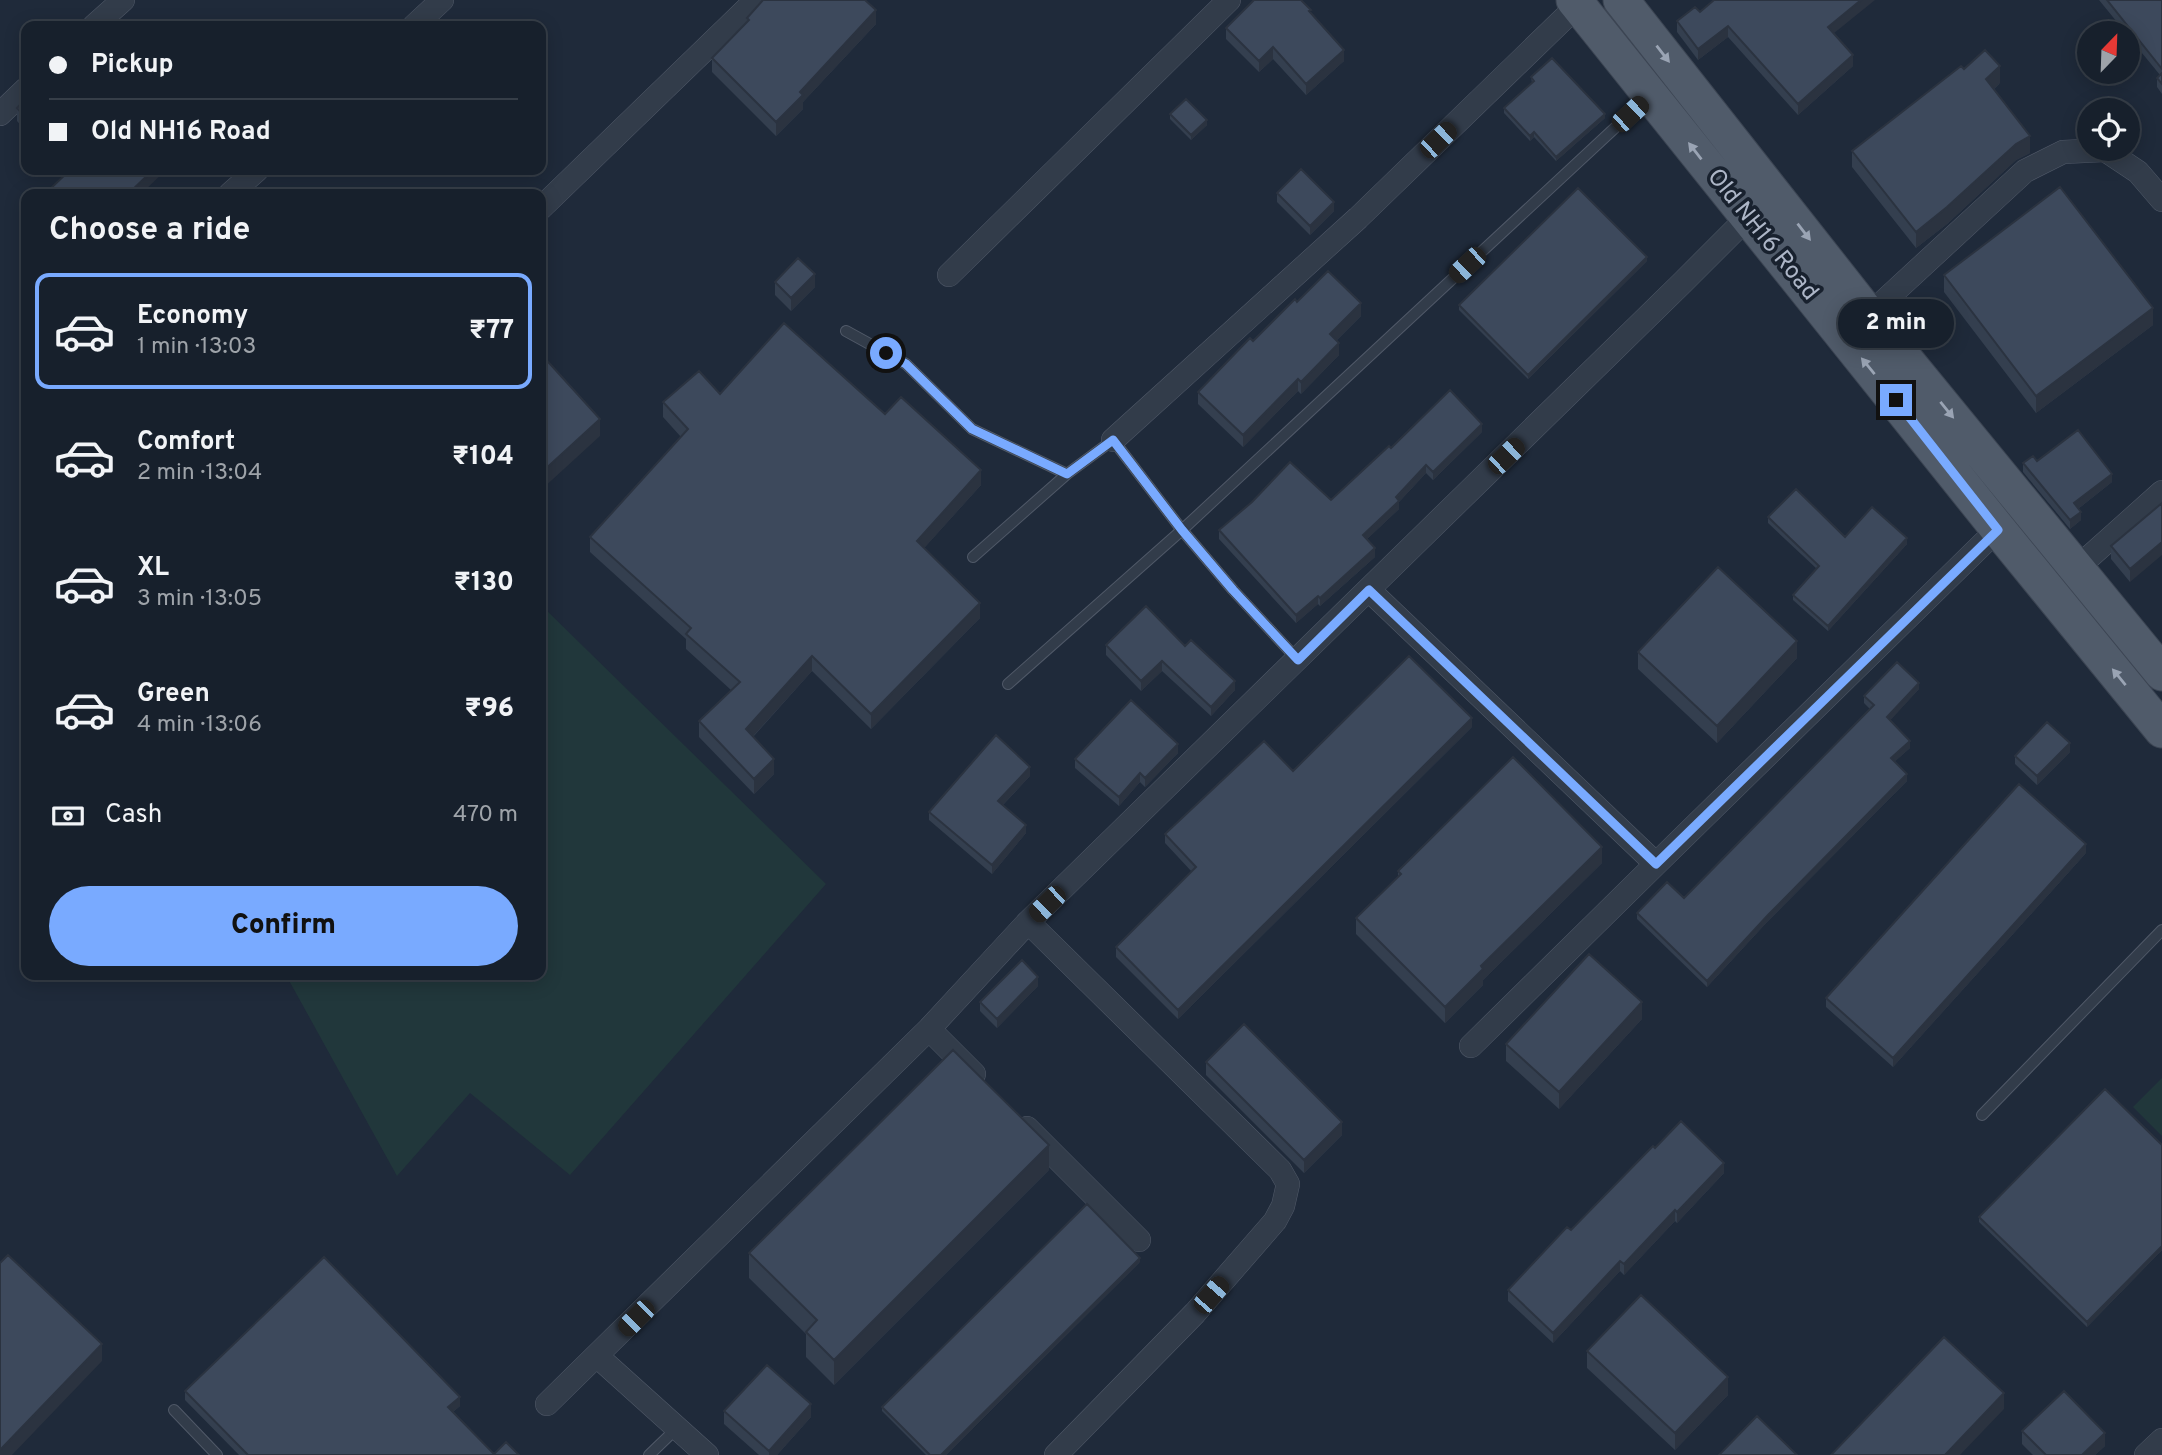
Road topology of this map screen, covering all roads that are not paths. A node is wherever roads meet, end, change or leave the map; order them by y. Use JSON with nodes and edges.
{"nodes":[{"id":1,"x":122,"y":0,"type":"edge"},
{"id":2,"x":442,"y":0,"type":"edge"},
{"id":3,"x":757,"y":0,"type":"edge"},
{"id":4,"x":1229,"y":0,"type":"edge"},
{"id":5,"x":1628,"y":2,"type":"edge"},
{"id":6,"x":1583,"y":11,"type":"edge"},
{"id":7,"x":99,"y":21,"type":"edge"},
{"id":8,"x":419,"y":21,"type":"edge"},
{"id":9,"x":21,"y":94,"type":"edge"},
{"id":10,"x":1650,"y":95,"type":"junction"},
{"id":11,"x":0,"y":114,"type":"edge"},
{"id":12,"x":251,"y":175,"type":"edge"},
{"id":13,"x":236,"y":189,"type":"edge"},
{"id":14,"x":2162,"y":200,"type":"edge"},
{"id":15,"x":546,"y":203,"type":"edge"},
{"id":16,"x":1748,"y":217,"type":"junction"},
{"id":17,"x":949,"y":275,"type":"dead end"},
{"id":18,"x":1869,"y":315,"type":"junction"},
{"id":19,"x":846,"y":331,"type":"dead end"},
{"id":20,"x":1113,"y":440,"type":"junction"},
{"id":21,"x":1067,"y":474,"type":"junction"},
{"id":22,"x":2162,"y":492,"type":"edge"},
{"id":23,"x":1182,"y":530,"type":"junction"},
{"id":24,"x":1998,"y":530,"type":"junction"},
{"id":25,"x":974,"y":557,"type":"dead end"},
{"id":26,"x":2077,"y":568,"type":"junction"},
{"id":27,"x":1369,"y":590,"type":"junction"},
{"id":28,"x":1298,"y":660,"type":"junction"},
{"id":29,"x":2162,"y":673,"type":"edge"},
{"id":30,"x":1008,"y":684,"type":"dead end"},
{"id":31,"x":2162,"y":730,"type":"edge"},
{"id":32,"x":1656,"y":864,"type":"junction"},
{"id":33,"x":1028,"y":922,"type":"junction"},
{"id":34,"x":2162,"y":930,"type":"edge"},
{"id":35,"x":929,"y":1029,"type":"junction"},
{"id":36,"x":1471,"y":1046,"type":"dead end"},
{"id":37,"x":986,"y":1087,"type":"edge"},
{"id":38,"x":1015,"y":1115,"type":"edge"},
{"id":39,"x":1982,"y":1115,"type":"dead end"},
{"id":40,"x":1139,"y":1240,"type":"dead end"},
{"id":41,"x":597,"y":1356,"type":"junction"},
{"id":42,"x":547,"y":1404,"type":"dead end"},
{"id":43,"x":174,"y":1410,"type":"dead end"},
{"id":44,"x":677,"y":1428,"type":"junction"},
{"id":45,"x":2162,"y":1440,"type":"edge"},
{"id":46,"x":216,"y":1455,"type":"edge"},
{"id":47,"x":649,"y":1455,"type":"edge"},
{"id":48,"x":707,"y":1455,"type":"edge"},
{"id":49,"x":1056,"y":1455,"type":"edge"},
{"id":50,"x":2146,"y":1455,"type":"edge"}],
"edges":[{"from":1,"to":7,"type":"street"},
{"from":2,"to":8,"type":"street"},
{"from":3,"to":15,"type":"street"},
{"from":4,"to":17,"type":"street"},
{"from":5,"to":6,"type":"street"},
{"from":5,"to":18,"type":"main road","name":"Old NH16 Road","one_way":true},
{"from":6,"to":10,"type":"main road","name":"Old NH16 Road"},
{"from":6,"to":20,"type":"street"},
{"from":9,"to":11,"type":"street"},
{"from":16,"to":10,"type":"main road","name":"Old NH16 Road","one_way":true},
{"from":10,"to":23,"type":"lane"},
{"from":12,"to":13,"type":"street"},
{"from":14,"to":18,"type":"street"},
{"from":24,"to":16,"type":"main road","name":"Old NH16 Road","one_way":true},
{"from":16,"to":27,"type":"street"},
{"from":18,"to":26,"type":"main road","name":"Old NH16 Road","one_way":true},
{"from":19,"to":21,"type":"lane"},
{"from":20,"to":21,"type":"lane"},
{"from":20,"to":23,"type":"lane"},
{"from":21,"to":25,"type":"lane"},
{"from":22,"to":26,"type":"street"},
{"from":23,"to":28,"type":"lane"},
{"from":23,"to":30,"type":"lane"},
{"from":31,"to":24,"type":"main road","name":"Old NH16 Road","one_way":true},
{"from":24,"to":32,"type":"street"},
{"from":26,"to":29,"type":"main road","name":"Old NH16 Road"},
{"from":27,"to":28,"type":"street"},
{"from":27,"to":32,"type":"street"},
{"from":28,"to":33,"type":"street"},
{"from":32,"to":36,"type":"street"},
{"from":33,"to":35,"type":"street"},
{"from":33,"to":49,"type":"street"},
{"from":34,"to":39,"type":"lane"},
{"from":35,"to":37,"type":"street"},
{"from":35,"to":41,"type":"street"},
{"from":38,"to":40,"type":"street"},
{"from":41,"to":42,"type":"street"},
{"from":41,"to":44,"type":"street"},
{"from":43,"to":46,"type":"lane"},
{"from":44,"to":47,"type":"lane"},
{"from":44,"to":48,"type":"street"},
{"from":45,"to":50,"type":"street"}]}
